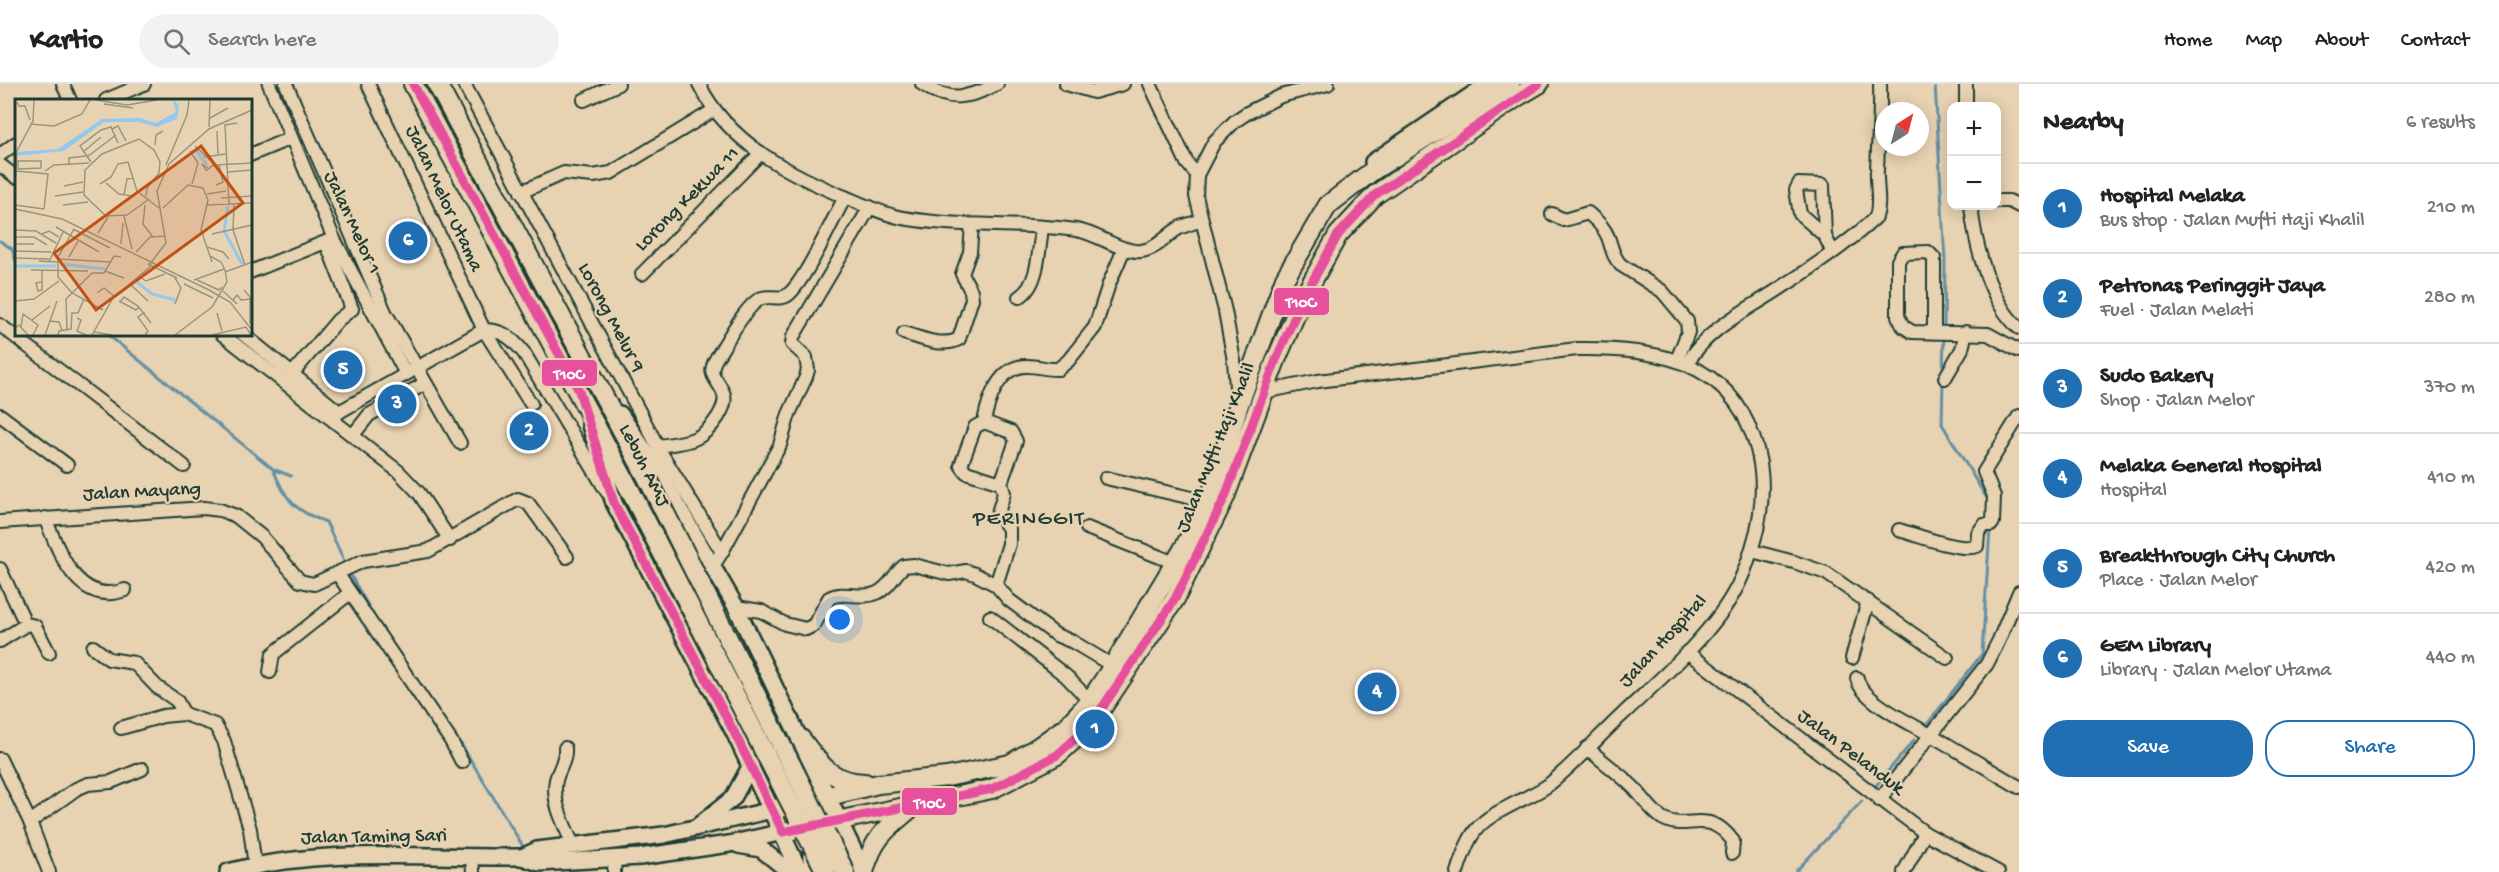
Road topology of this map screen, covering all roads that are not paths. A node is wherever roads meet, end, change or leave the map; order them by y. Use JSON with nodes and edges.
{"nodes":[{"id":1,"x":63,"y":84,"type":"edge"},
{"id":2,"x":144,"y":84,"type":"edge"},
{"id":3,"x":269,"y":84,"type":"edge"},
{"id":4,"x":368,"y":84,"type":"edge"},
{"id":5,"x":413,"y":84,"type":"edge"},
{"id":6,"x":438,"y":84,"type":"edge"},
{"id":7,"x":464,"y":84,"type":"edge"},
{"id":8,"x":618,"y":84,"type":"edge"},
{"id":9,"x":699,"y":84,"type":"edge"},
{"id":10,"x":922,"y":84,"type":"edge"},
{"id":11,"x":997,"y":84,"type":"edge"},
{"id":12,"x":1066,"y":84,"type":"edge"},
{"id":13,"x":1123,"y":84,"type":"edge"},
{"id":14,"x":1150,"y":84,"type":"edge"},
{"id":15,"x":1328,"y":84,"type":"edge"},
{"id":16,"x":1488,"y":84,"type":"edge"},
{"id":17,"x":1510,"y":84,"type":"edge"},
{"id":18,"x":1539,"y":84,"type":"edge"},
{"id":19,"x":1880,"y":84,"type":"edge"},
{"id":20,"x":1966,"y":84,"type":"edge"},
{"id":21,"x":288,"y":89,"type":"edge"},
{"id":22,"x":70,"y":99,"type":"edge"},
{"id":23,"x":108,"y":99,"type":"edge"},
{"id":24,"x":584,"y":100,"type":"dead end"},
{"id":25,"x":276,"y":101,"type":"junction"},
{"id":26,"x":1966,"y":102,"type":"edge"},
{"id":27,"x":714,"y":110,"type":"junction"},
{"id":28,"x":291,"y":138,"type":"junction"},
{"id":29,"x":761,"y":153,"type":"junction"},
{"id":30,"x":252,"y":154,"type":"edge"},
{"id":31,"x":0,"y":165,"type":"edge"},
{"id":32,"x":15,"y":176,"type":"edge"},
{"id":33,"x":1197,"y":176,"type":"junction"},
{"id":34,"x":521,"y":192,"type":"junction"},
{"id":35,"x":334,"y":197,"type":"junction"},
{"id":36,"x":845,"y":197,"type":"junction"},
{"id":37,"x":2001,"y":201,"type":"edge"},
{"id":38,"x":321,"y":203,"type":"junction"},
{"id":39,"x":1328,"y":205,"type":"junction"},
{"id":40,"x":2019,"y":206,"type":"edge"},
{"id":41,"x":870,"y":207,"type":"junction"},
{"id":42,"x":1972,"y":210,"type":"edge"},
{"id":43,"x":1552,"y":214,"type":"dead end"},
{"id":44,"x":1201,"y":220,"type":"junction"},
{"id":45,"x":972,"y":225,"type":"junction"},
{"id":46,"x":1042,"y":227,"type":"junction"},
{"id":47,"x":1826,"y":236,"type":"dead end"},
{"id":48,"x":330,"y":241,"type":"junction"},
{"id":49,"x":1124,"y":249,"type":"junction"},
{"id":50,"x":1832,"y":251,"type":"junction"},
{"id":51,"x":252,"y":271,"type":"edge"},
{"id":52,"x":642,"y":274,"type":"dead end"},
{"id":53,"x":1019,"y":297,"type":"dead end"},
{"id":54,"x":583,"y":309,"type":"junction"},
{"id":55,"x":564,"y":319,"type":"junction"},
{"id":56,"x":0,"y":325,"type":"edge"},
{"id":57,"x":2019,"y":328,"type":"edge"},
{"id":58,"x":484,"y":330,"type":"junction"},
{"id":59,"x":1940,"y":332,"type":"junction"},
{"id":60,"x":1966,"y":332,"type":"junction"},
{"id":61,"x":903,"y":333,"type":"dead end"},
{"id":62,"x":245,"y":336,"type":"edge"},
{"id":63,"x":229,"y":337,"type":"edge"},
{"id":64,"x":2017,"y":346,"type":"edge"},
{"id":65,"x":1682,"y":362,"type":"junction"},
{"id":66,"x":411,"y":371,"type":"junction"},
{"id":67,"x":1272,"y":371,"type":"junction"},
{"id":68,"x":292,"y":374,"type":"junction"},
{"id":69,"x":1945,"y":378,"type":"dead end"},
{"id":70,"x":424,"y":384,"type":"junction"},
{"id":71,"x":1291,"y":386,"type":"junction"},
{"id":72,"x":579,"y":391,"type":"junction"},
{"id":73,"x":602,"y":392,"type":"junction"},
{"id":74,"x":1264,"y":392,"type":"junction"},
{"id":75,"x":531,"y":404,"type":"dead end"},
{"id":76,"x":1238,"y":407,"type":"junction"},
{"id":77,"x":0,"y":415,"type":"edge"},
{"id":78,"x":336,"y":416,"type":"junction"},
{"id":79,"x":2019,"y":416,"type":"edge"},
{"id":80,"x":984,"y":422,"type":"junction"},
{"id":81,"x":353,"y":435,"type":"junction"},
{"id":82,"x":460,"y":443,"type":"dead end"},
{"id":83,"x":657,"y":454,"type":"junction"},
{"id":84,"x":67,"y":465,"type":"dead end"},
{"id":85,"x":184,"y":466,"type":"dead end"},
{"id":86,"x":1106,"y":478,"type":"dead end"},
{"id":87,"x":1001,"y":483,"type":"junction"},
{"id":88,"x":1209,"y":502,"type":"junction"},
{"id":89,"x":614,"y":503,"type":"junction"},
{"id":90,"x":45,"y":518,"type":"junction"},
{"id":91,"x":0,"y":522,"type":"edge"},
{"id":92,"x":1088,"y":528,"type":"dead end"},
{"id":93,"x":1899,"y":530,"type":"dead end"},
{"id":94,"x":450,"y":540,"type":"junction"},
{"id":95,"x":1752,"y":551,"type":"junction"},
{"id":96,"x":722,"y":552,"type":"junction"},
{"id":97,"x":567,"y":557,"type":"dead end"},
{"id":98,"x":1175,"y":563,"type":"junction"},
{"id":99,"x":713,"y":566,"type":"junction"},
{"id":100,"x":0,"y":569,"type":"edge"},
{"id":101,"x":337,"y":573,"type":"junction"},
{"id":102,"x":996,"y":585,"type":"junction"},
{"id":103,"x":125,"y":590,"type":"dead end"},
{"id":104,"x":2019,"y":592,"type":"edge"},
{"id":105,"x":350,"y":593,"type":"junction"},
{"id":106,"x":1868,"y":601,"type":"junction"},
{"id":107,"x":736,"y":607,"type":"junction"},
{"id":108,"x":22,"y":616,"type":"dead end"},
{"id":109,"x":990,"y":617,"type":"dead end"},
{"id":110,"x":0,"y":641,"type":"edge"},
{"id":111,"x":93,"y":647,"type":"dead end"},
{"id":112,"x":1687,"y":652,"type":"junction"},
{"id":113,"x":49,"y":653,"type":"dead end"},
{"id":114,"x":1852,"y":657,"type":"dead end"},
{"id":115,"x":1947,"y":658,"type":"dead end"},
{"id":116,"x":1113,"y":666,"type":"junction"},
{"id":117,"x":270,"y":672,"type":"dead end"},
{"id":118,"x":1857,"y":678,"type":"dead end"},
{"id":119,"x":774,"y":685,"type":"junction"},
{"id":120,"x":1090,"y":701,"type":"junction"},
{"id":121,"x":184,"y":714,"type":"junction"},
{"id":122,"x":121,"y":728,"type":"dead end"},
{"id":123,"x":734,"y":732,"type":"junction"},
{"id":124,"x":1931,"y":735,"type":"junction"},
{"id":125,"x":801,"y":739,"type":"junction"},
{"id":126,"x":565,"y":748,"type":"dead end"},
{"id":127,"x":1587,"y":748,"type":"junction"},
{"id":128,"x":0,"y":759,"type":"edge"},
{"id":129,"x":462,"y":762,"type":"dead end"},
{"id":130,"x":751,"y":765,"type":"junction"},
{"id":131,"x":142,"y":769,"type":"dead end"},
{"id":132,"x":878,"y":784,"type":"junction"},
{"id":133,"x":2019,"y":787,"type":"edge"},
{"id":134,"x":827,"y":795,"type":"junction"},
{"id":135,"x":1879,"y":800,"type":"junction"},
{"id":136,"x":913,"y":807,"type":"junction"},
{"id":137,"x":772,"y":810,"type":"junction"},
{"id":138,"x":840,"y":821,"type":"junction"},
{"id":139,"x":30,"y":822,"type":"junction"},
{"id":140,"x":692,"y":830,"type":"junction"},
{"id":141,"x":783,"y":832,"type":"junction"},
{"id":142,"x":1925,"y":833,"type":"junction"},
{"id":143,"x":729,"y":844,"type":"junction"},
{"id":144,"x":574,"y":847,"type":"junction"},
{"id":145,"x":1732,"y":853,"type":"dead end"},
{"id":146,"x":522,"y":857,"type":"junction"},
{"id":147,"x":472,"y":865,"type":"edge"},
{"id":148,"x":255,"y":866,"type":"junction"},
{"id":149,"x":615,"y":866,"type":"edge"},
{"id":150,"x":233,"y":871,"type":"edge"},
{"id":151,"x":49,"y":872,"type":"edge"},
{"id":152,"x":790,"y":872,"type":"edge"},
{"id":153,"x":800,"y":872,"type":"edge"},
{"id":154,"x":811,"y":872,"type":"edge"},
{"id":155,"x":826,"y":872,"type":"edge"},
{"id":156,"x":845,"y":872,"type":"edge"},
{"id":157,"x":853,"y":872,"type":"edge"},
{"id":158,"x":864,"y":872,"type":"edge"},
{"id":159,"x":1457,"y":872,"type":"edge"},
{"id":160,"x":1904,"y":872,"type":"edge"},
{"id":161,"x":1998,"y":872,"type":"edge"}],
"edges":[{"from":1,"to":22,"type":"street"},
{"from":2,"to":23,"type":"street"},
{"from":3,"to":25,"type":"street","name":"Jalan Melor 1"},
{"from":4,"to":58,"type":"street","name":"Jalan Melor Utama"},
{"from":5,"to":72,"type":"highway","name":"Lebuh AMJ"},
{"from":6,"to":55,"type":"highway","name":"Lebuh AMJ"},
{"from":7,"to":34,"type":"street","name":"Lorong Melur 9"},
{"from":8,"to":24,"type":"street"},
{"from":9,"to":27,"type":"street"},
{"from":10,"to":11,"type":"street"},
{"from":12,"to":13,"type":"street"},
{"from":14,"to":33,"type":"street"},
{"from":15,"to":33,"type":"street"},
{"from":16,"to":39,"type":"main road","name":"Jalan Mufti Haji Khalil"},
{"from":17,"to":39,"type":"highway"},
{"from":18,"to":67,"type":"highway","name":"Jalan Mufti Haji Khalil"},
{"from":19,"to":50,"type":"street"},
{"from":20,"to":26,"type":"street"},
{"from":21,"to":25,"type":"street"},
{"from":21,"to":35,"type":"street"},
{"from":25,"to":28,"type":"street","name":"Jalan Melor 1"},
{"from":27,"to":29,"type":"street"},
{"from":27,"to":34,"type":"street"},
{"from":28,"to":30,"type":"street"},
{"from":28,"to":38,"type":"street","name":"Jalan Melor 1"},
{"from":29,"to":36,"type":"street"},
{"from":29,"to":52,"type":"street","name":"Lorong Kekwa 11"},
{"from":31,"to":32,"type":"street"},
{"from":33,"to":44,"type":"street"},
{"from":34,"to":54,"type":"street","name":"Lorong Melur 9"},
{"from":35,"to":38,"type":"street"},
{"from":35,"to":66,"type":"street"},
{"from":36,"to":41,"type":"street"},
{"from":36,"to":83,"type":"street"},
{"from":37,"to":40,"type":"street"},
{"from":38,"to":48,"type":"street","name":"Jalan Melor 1"},
{"from":39,"to":76,"type":"highway","name":"Jalan Mufti Haji Khalil"},
{"from":41,"to":45,"type":"street"},
{"from":41,"to":96,"type":"street"},
{"from":42,"to":57,"type":"street"},
{"from":43,"to":65,"type":"street"},
{"from":44,"to":49,"type":"street"},
{"from":44,"to":76,"type":"street"},
{"from":45,"to":46,"type":"street"},
{"from":45,"to":61,"type":"street"},
{"from":46,"to":49,"type":"street"},
{"from":46,"to":53,"type":"street"},
{"from":47,"to":50,"type":"street"},
{"from":48,"to":51,"type":"street"},
{"from":48,"to":66,"type":"street","name":"Jalan Melor 1"},
{"from":48,"to":68,"type":"street"},
{"from":49,"to":80,"type":"street"},
{"from":50,"to":65,"type":"street"},
{"from":54,"to":55,"type":"street"},
{"from":54,"to":83,"type":"street","name":"Lorong Melur 9"},
{"from":55,"to":73,"type":"highway","name":"Lebuh AMJ"},
{"from":56,"to":85,"type":"street"},
{"from":58,"to":66,"type":"street"},
{"from":58,"to":75,"type":"street","name":"Jalan Melor Utama"},
{"from":58,"to":89,"type":"street"},
{"from":59,"to":59,"type":"street"},
{"from":59,"to":60,"type":"street"},
{"from":60,"to":64,"type":"street"},
{"from":60,"to":69,"type":"street"},
{"from":62,"to":68,"type":"street"},
{"from":63,"to":78,"type":"street"},
{"from":65,"to":71,"type":"street","name":"Jalan Hospital"},
{"from":65,"to":95,"type":"street","name":"Jalan Hospital"},
{"from":66,"to":70,"type":"street"},
{"from":66,"to":78,"type":"street"},
{"from":67,"to":71,"type":"street"},
{"from":67,"to":74,"type":"highway","name":"Jalan Mufti Haji Khalil"},
{"from":68,"to":78,"type":"street"},
{"from":70,"to":81,"type":"street"},
{"from":70,"to":82,"type":"street"},
{"from":71,"to":74,"type":"street","name":"Jalan Hospital"},
{"from":72,"to":89,"type":"main road"},
{"from":72,"to":155,"type":"highway","name":"Lebuh AMJ","bridge":true},
{"from":73,"to":83,"type":"main road"},
{"from":73,"to":156,"type":"highway","name":"Lebuh AMJ","bridge":true},
{"from":74,"to":136,"type":"highway","name":"Jalan Mufti Haji Khalil"},
{"from":76,"to":88,"type":"highway","name":"Jalan Mufti Haji Khalil"},
{"from":77,"to":84,"type":"street"},
{"from":78,"to":81,"type":"street"},
{"from":79,"to":93,"type":"street"},
{"from":80,"to":87,"type":"street"},
{"from":80,"to":87,"type":"street"},
{"from":81,"to":94,"type":"street"},
{"from":83,"to":96,"type":"street","name":"Lorong Melur 9"},
{"from":83,"to":99,"type":"main road"},
{"from":86,"to":88,"type":"street"},
{"from":87,"to":102,"type":"street"},
{"from":88,"to":98,"type":"highway","name":"Jalan Mufti Haji Khalil"},
{"from":89,"to":123,"type":"main road"},
{"from":90,"to":91,"type":"street","name":"Jalan Mayang"},
{"from":90,"to":101,"type":"street","name":"Jalan Mayang"},
{"from":90,"to":103,"type":"street"},
{"from":92,"to":98,"type":"street"},
{"from":94,"to":97,"type":"street","name":"Jalan Mayang"},
{"from":94,"to":101,"type":"street","name":"Jalan Mayang"},
{"from":95,"to":106,"type":"street"},
{"from":95,"to":112,"type":"street","name":"Jalan Hospital"},
{"from":96,"to":99,"type":"street"},
{"from":98,"to":116,"type":"highway","name":"Jalan Mufti Haji Khalil"},
{"from":99,"to":107,"type":"main road"},
{"from":100,"to":108,"type":"street"},
{"from":101,"to":105,"type":"street"},
{"from":102,"to":107,"type":"street"},
{"from":102,"to":116,"type":"street"},
{"from":104,"to":124,"type":"street"},
{"from":105,"to":117,"type":"street"},
{"from":105,"to":129,"type":"street"},
{"from":106,"to":114,"type":"street"},
{"from":106,"to":115,"type":"street"},
{"from":107,"to":119,"type":"main road"},
{"from":109,"to":120,"type":"street"},
{"from":110,"to":113,"type":"street"},
{"from":111,"to":121,"type":"street"},
{"from":112,"to":127,"type":"street","name":"Jalan Hospital"},
{"from":112,"to":135,"type":"street","name":"Jalan Pelanduk"},
{"from":116,"to":120,"type":"highway","name":"Jalan Mufti Haji Khalil"},
{"from":118,"to":124,"type":"street"},
{"from":119,"to":123,"type":"main road"},
{"from":119,"to":125,"type":"main road"},
{"from":120,"to":132,"type":"highway","name":"Jalan Mufti Haji Khalil"},
{"from":121,"to":122,"type":"street"},
{"from":121,"to":148,"type":"street"},
{"from":123,"to":130,"type":"main road"},
{"from":124,"to":133,"type":"street"},
{"from":124,"to":135,"type":"street"},
{"from":125,"to":132,"type":"highway"},
{"from":125,"to":134,"type":"main road"},
{"from":126,"to":144,"type":"street"},
{"from":127,"to":145,"type":"street"},
{"from":127,"to":159,"type":"street","name":"Jalan Hospital"},
{"from":128,"to":139,"type":"street"},
{"from":130,"to":137,"type":"main road"},
{"from":130,"to":140,"type":"main road"},
{"from":131,"to":139,"type":"street"},
{"from":132,"to":134,"type":"highway","name":"Jalan Mufti Haji Khalil"},
{"from":134,"to":137,"type":"highway","name":"Jalan Mufti Haji Khalil"},
{"from":134,"to":138,"type":"main road"},
{"from":135,"to":142,"type":"street","name":"Jalan Pelanduk"},
{"from":136,"to":138,"type":"highway","name":"Jalan Mufti Haji Khalil"},
{"from":136,"to":158,"type":"highway"},
{"from":137,"to":140,"type":"main road","name":"Jalan Taming Sari"},
{"from":137,"to":141,"type":"main road"},
{"from":138,"to":141,"type":"highway","name":"Jalan Mufti Haji Khalil"},
{"from":138,"to":158,"type":"main road"},
{"from":139,"to":151,"type":"street"},
{"from":140,"to":144,"type":"main road","name":"Jalan Taming Sari"},
{"from":141,"to":143,"type":"main road","name":"Jalan Taming Sari"},
{"from":141,"to":153,"type":"main road"},
{"from":142,"to":160,"type":"street"},
{"from":142,"to":161,"type":"street","name":"Jalan Pelanduk"},
{"from":143,"to":149,"type":"main road","name":"Jalan Taming Sari"},
{"from":143,"to":152,"type":"main road"},
{"from":144,"to":146,"type":"main road","name":"Jalan Taming Sari"},
{"from":146,"to":147,"type":"main road","name":"Jalan Taming Sari"},
{"from":146,"to":149,"type":"main road","name":"Jalan Taming Sari"},
{"from":147,"to":148,"type":"main road","name":"Jalan Taming Sari"},
{"from":148,"to":150,"type":"main road","name":"Jalan Taming Sari"},
{"from":154,"to":157,"type":"main road"}]}
